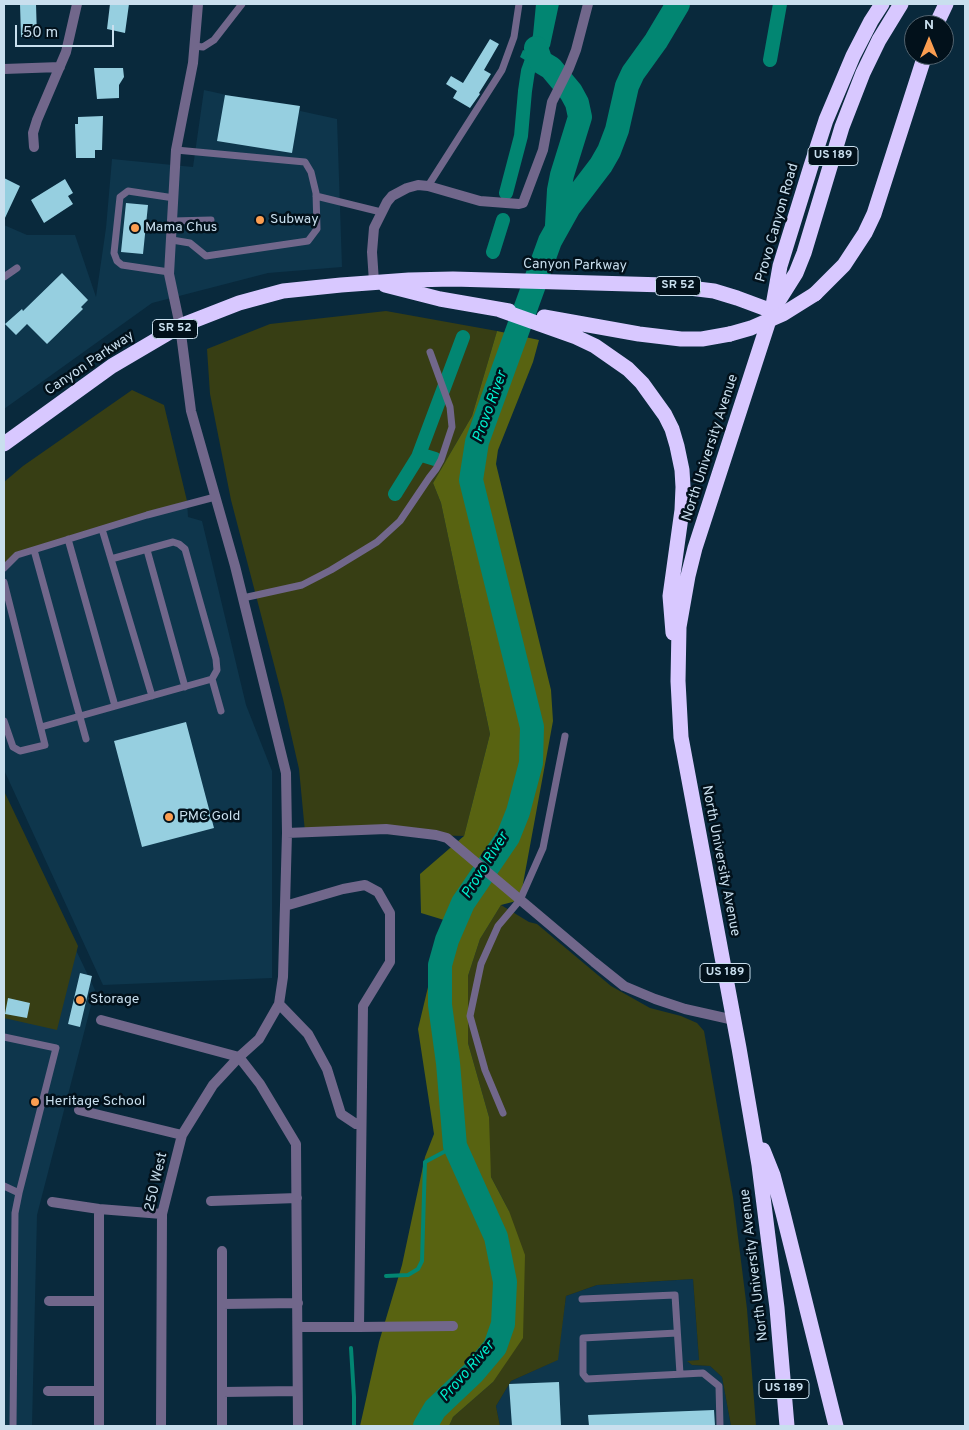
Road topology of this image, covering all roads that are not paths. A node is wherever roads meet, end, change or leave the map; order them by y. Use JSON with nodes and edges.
{"nodes":[{"id":1,"x":78,"y":4,"type":"edge"},
{"id":2,"x":198,"y":4,"type":"edge"},
{"id":3,"x":242,"y":4,"type":"edge"},
{"id":4,"x":519,"y":4,"type":"edge"},
{"id":5,"x":588,"y":4,"type":"edge"},
{"id":6,"x":882,"y":4,"type":"edge"},
{"id":7,"x":901,"y":4,"type":"edge"},
{"id":8,"x":194,"y":46,"type":"junction"},
{"id":9,"x":922,"y":65,"type":"edge"},
{"id":10,"x":60,"y":67,"type":"junction"},
{"id":11,"x":4,"y":69,"type":"edge"},
{"id":12,"x":34,"y":147,"type":"dead end"},
{"id":13,"x":176,"y":150,"type":"junction"},
{"id":14,"x":428,"y":186,"type":"junction"},
{"id":15,"x":316,"y":196,"type":"junction"},
{"id":16,"x":174,"y":198,"type":"junction"},
{"id":17,"x":382,"y":212,"type":"junction"},
{"id":18,"x":211,"y":220,"type":"dead end"},
{"id":19,"x":173,"y":221,"type":"junction"},
{"id":20,"x":172,"y":240,"type":"junction"},
{"id":21,"x":17,"y":268,"type":"dead end"},
{"id":22,"x":170,"y":272,"type":"junction"},
{"id":23,"x":4,"y":277,"type":"edge"},
{"id":24,"x":374,"y":282,"type":"junction"},
{"id":25,"x":772,"y":312,"type":"junction"},
{"id":26,"x":557,"y":324,"type":"junction"},
{"id":27,"x":180,"y":326,"type":"junction"},
{"id":28,"x":430,"y":352,"type":"dead end"},
{"id":29,"x":4,"y":444,"type":"edge"},
{"id":30,"x":216,"y":496,"type":"junction"},
{"id":31,"x":102,"y":529,"type":"junction"},
{"id":32,"x":68,"y":540,"type":"junction"},
{"id":33,"x":34,"y":550,"type":"junction"},
{"id":34,"x":147,"y":550,"type":"junction"},
{"id":35,"x":111,"y":559,"type":"junction"},
{"id":36,"x":4,"y":568,"type":"edge"},
{"id":37,"x":4,"y":582,"type":"edge"},
{"id":38,"x":243,"y":598,"type":"junction"},
{"id":39,"x":678,"y":655,"type":"junction"},
{"id":40,"x":212,"y":679,"type":"junction"},
{"id":41,"x":185,"y":687,"type":"junction"},
{"id":42,"x":152,"y":696,"type":"junction"},
{"id":43,"x":115,"y":706,"type":"junction"},
{"id":44,"x":221,"y":711,"type":"dead end"},
{"id":45,"x":79,"y":716,"type":"junction"},
{"id":46,"x":4,"y":721,"type":"edge"},
{"id":47,"x":41,"y":727,"type":"junction"},
{"id":48,"x":565,"y":736,"type":"dead end"},
{"id":49,"x":86,"y":739,"type":"dead end"},
{"id":50,"x":287,"y":833,"type":"junction"},
{"id":51,"x":520,"y":900,"type":"junction"},
{"id":52,"x":285,"y":906,"type":"junction"},
{"id":53,"x":279,"y":1004,"type":"junction"},
{"id":54,"x":101,"y":1020,"type":"dead end"},
{"id":55,"x":734,"y":1020,"type":"junction"},
{"id":56,"x":4,"y":1037,"type":"edge"},
{"id":57,"x":239,"y":1057,"type":"junction"},
{"id":58,"x":79,"y":1110,"type":"dead end"},
{"id":59,"x":503,"y":1114,"type":"dead end"},
{"id":60,"x":361,"y":1124,"type":"junction"},
{"id":61,"x":753,"y":1125,"type":"junction"},
{"id":62,"x":182,"y":1135,"type":"junction"},
{"id":63,"x":4,"y":1186,"type":"edge"},
{"id":64,"x":19,"y":1193,"type":"junction"},
{"id":65,"x":297,"y":1198,"type":"junction"},
{"id":66,"x":211,"y":1201,"type":"dead end"},
{"id":67,"x":52,"y":1202,"type":"dead end"},
{"id":68,"x":99,"y":1209,"type":"junction"},
{"id":69,"x":162,"y":1214,"type":"junction"},
{"id":70,"x":222,"y":1252,"type":"dead end"},
{"id":71,"x":582,"y":1299,"type":"dead end"},
{"id":72,"x":49,"y":1301,"type":"dead end"},
{"id":73,"x":98,"y":1301,"type":"junction"},
{"id":74,"x":298,"y":1303,"type":"junction"},
{"id":75,"x":222,"y":1304,"type":"junction"},
{"id":76,"x":453,"y":1326,"type":"dead end"},
{"id":77,"x":298,"y":1327,"type":"junction"},
{"id":78,"x":359,"y":1327,"type":"junction"},
{"id":79,"x":677,"y":1333,"type":"junction"},
{"id":80,"x":680,"y":1374,"type":"junction"},
{"id":81,"x":48,"y":1391,"type":"dead end"},
{"id":82,"x":98,"y":1391,"type":"junction"},
{"id":83,"x":297,"y":1391,"type":"junction"},
{"id":84,"x":222,"y":1392,"type":"junction"},
{"id":85,"x":13,"y":1426,"type":"edge"},
{"id":86,"x":99,"y":1426,"type":"edge"},
{"id":87,"x":161,"y":1426,"type":"edge"},
{"id":88,"x":222,"y":1426,"type":"edge"},
{"id":89,"x":298,"y":1426,"type":"edge"},
{"id":90,"x":720,"y":1426,"type":"edge"},
{"id":91,"x":787,"y":1426,"type":"edge"},
{"id":92,"x":836,"y":1426,"type":"edge"}],
"edges":[{"from":1,"to":10,"type":"street"},
{"from":2,"to":8,"type":"street","name":"250 West"},
{"from":3,"to":8,"type":"lane"},
{"from":4,"to":14,"type":"lane"},
{"from":5,"to":14,"type":"street"},
{"from":6,"to":25,"type":"highway","name":"Provo Canyon Road","number":"US 189"},
{"from":7,"to":25,"type":"highway","name":"Provo Canyon Road","number":"US 189"},
{"from":8,"to":13,"type":"street","name":"250 West"},
{"from":9,"to":26,"type":"highway","bridge":true},
{"from":10,"to":11,"type":"street"},
{"from":10,"to":12,"type":"street"},
{"from":13,"to":15,"type":"lane"},
{"from":13,"to":16,"type":"street","name":"250 West"},
{"from":14,"to":17,"type":"street"},
{"from":15,"to":17,"type":"lane"},
{"from":15,"to":20,"type":"lane"},
{"from":16,"to":19,"type":"street","name":"250 West"},
{"from":16,"to":22,"type":"lane"},
{"from":17,"to":24,"type":"street"},
{"from":18,"to":19,"type":"lane"},
{"from":19,"to":20,"type":"street","name":"250 West"},
{"from":20,"to":22,"type":"street","name":"250 West"},
{"from":21,"to":23,"type":"lane"},
{"from":22,"to":27,"type":"street","name":"250 West"},
{"from":24,"to":25,"type":"highway","name":"Canyon Parkway","number":"SR 52"},
{"from":24,"to":26,"type":"highway","name":"Canyon Parkway","number":"SR 52"},
{"from":24,"to":27,"type":"highway","name":"Canyon Parkway","number":"SR 52"},
{"from":25,"to":39,"type":"highway","name":"North University Avenue","number":"US 189"},
{"from":26,"to":39,"type":"highway"},
{"from":27,"to":29,"type":"highway","name":"Canyon Parkway","number":"SR 52"},
{"from":27,"to":30,"type":"street","name":"250 West"},
{"from":28,"to":38,"type":"lane"},
{"from":30,"to":31,"type":"lane"},
{"from":30,"to":38,"type":"street","name":"250 West"},
{"from":31,"to":32,"type":"lane"},
{"from":31,"to":35,"type":"lane"},
{"from":32,"to":33,"type":"lane"},
{"from":32,"to":43,"type":"lane"},
{"from":33,"to":36,"type":"lane"},
{"from":33,"to":45,"type":"lane"},
{"from":34,"to":35,"type":"lane"},
{"from":34,"to":40,"type":"lane"},
{"from":34,"to":41,"type":"lane"},
{"from":35,"to":42,"type":"lane"},
{"from":37,"to":47,"type":"lane"},
{"from":38,"to":50,"type":"street","name":"250 West"},
{"from":39,"to":55,"type":"highway","name":"North University Avenue","number":"US 189"},
{"from":40,"to":41,"type":"lane"},
{"from":40,"to":44,"type":"lane"},
{"from":41,"to":42,"type":"lane"},
{"from":42,"to":43,"type":"lane"},
{"from":43,"to":45,"type":"lane"},
{"from":45,"to":47,"type":"lane"},
{"from":45,"to":49,"type":"lane"},
{"from":46,"to":47,"type":"lane"},
{"from":48,"to":51,"type":"lane"},
{"from":50,"to":51,"type":"street"},
{"from":50,"to":52,"type":"street","name":"250 West"},
{"from":51,"to":55,"type":"street"},
{"from":51,"to":59,"type":"lane"},
{"from":52,"to":53,"type":"street","name":"250 West"},
{"from":52,"to":60,"type":"street"},
{"from":53,"to":57,"type":"street","name":"250 West"},
{"from":53,"to":60,"type":"street"},
{"from":54,"to":57,"type":"street"},
{"from":55,"to":61,"type":"highway","name":"North University Avenue","number":"US 189"},
{"from":56,"to":64,"type":"lane"},
{"from":57,"to":62,"type":"street","name":"250 West"},
{"from":57,"to":65,"type":"street"},
{"from":58,"to":62,"type":"street"},
{"from":60,"to":78,"type":"street"},
{"from":61,"to":91,"type":"highway","name":"North University Avenue","number":"US 189"},
{"from":61,"to":92,"type":"highway"},
{"from":62,"to":69,"type":"street","name":"250 West"},
{"from":63,"to":64,"type":"lane"},
{"from":64,"to":85,"type":"lane"},
{"from":65,"to":66,"type":"street"},
{"from":65,"to":74,"type":"street"},
{"from":67,"to":68,"type":"street"},
{"from":68,"to":69,"type":"street"},
{"from":68,"to":73,"type":"street"},
{"from":69,"to":87,"type":"street","name":"250 West"},
{"from":70,"to":75,"type":"street"},
{"from":71,"to":79,"type":"lane"},
{"from":72,"to":73,"type":"street"},
{"from":73,"to":82,"type":"street"},
{"from":74,"to":75,"type":"street"},
{"from":74,"to":77,"type":"street"},
{"from":75,"to":84,"type":"street"},
{"from":76,"to":78,"type":"street"},
{"from":77,"to":78,"type":"street"},
{"from":77,"to":83,"type":"street"},
{"from":79,"to":80,"type":"lane"},
{"from":79,"to":80,"type":"lane"},
{"from":80,"to":90,"type":"lane"},
{"from":81,"to":82,"type":"street"},
{"from":82,"to":86,"type":"street"},
{"from":83,"to":84,"type":"street"},
{"from":83,"to":89,"type":"street"},
{"from":84,"to":88,"type":"street"}]}
